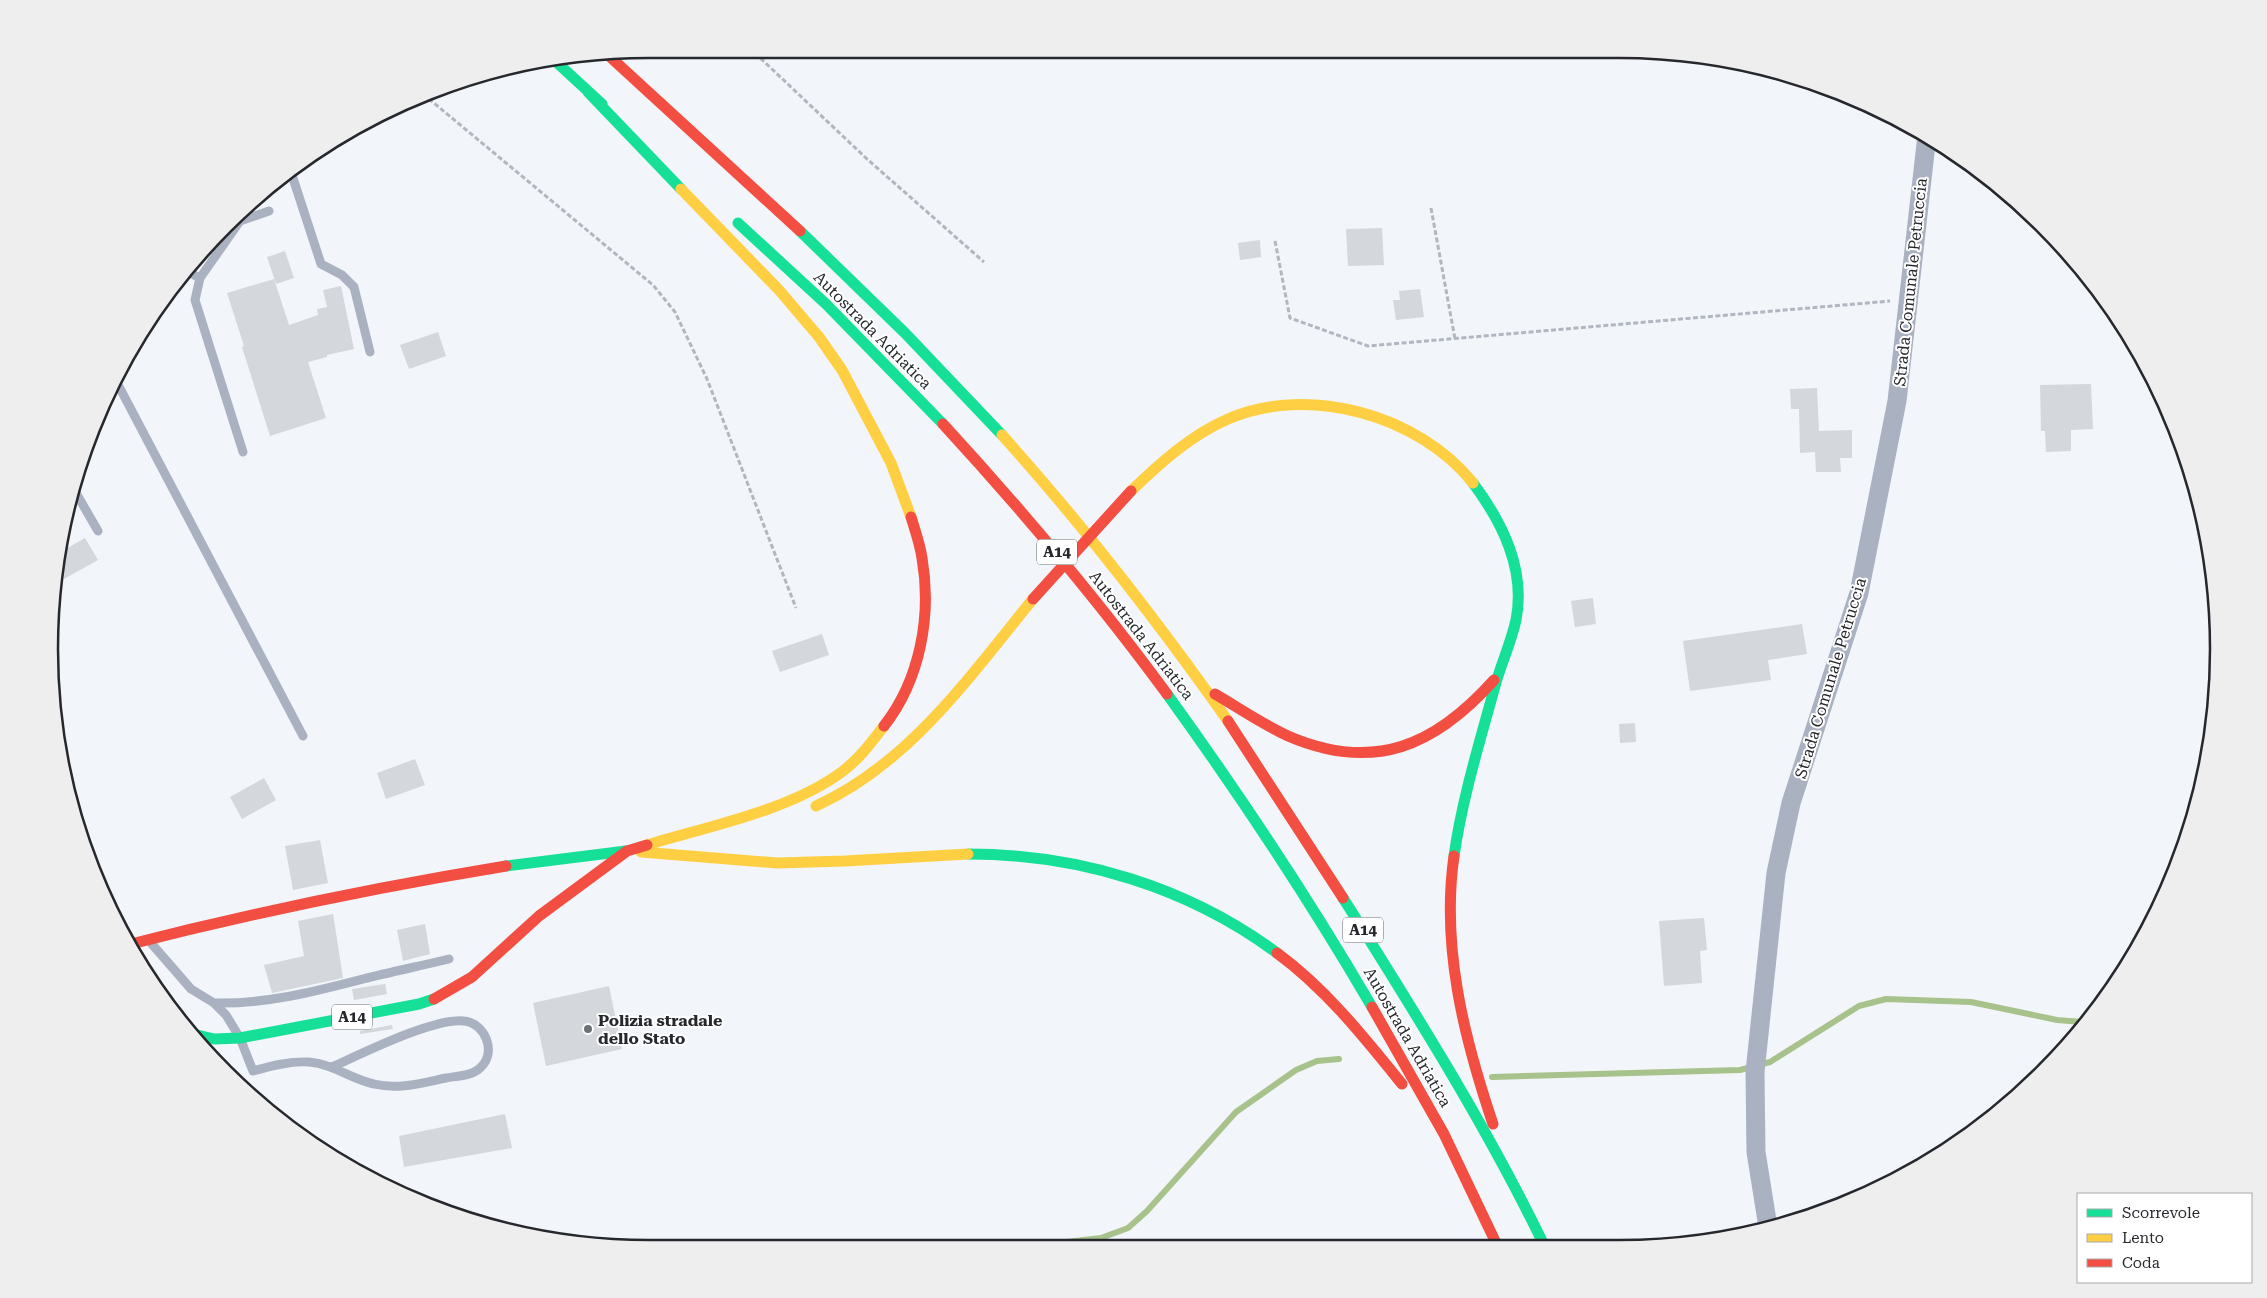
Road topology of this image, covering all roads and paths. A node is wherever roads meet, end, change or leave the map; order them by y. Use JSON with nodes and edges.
{"nodes":[{"id":1,"x":759,"y":58,"type":"edge"},
{"id":2,"x":612,"y":59,"type":"edge"},
{"id":3,"x":559,"y":65,"type":"edge"},
{"id":4,"x":588,"y":92,"type":"junction"},
{"id":5,"x":430,"y":100,"type":"edge"},
{"id":6,"x":1926,"y":144,"type":"edge"},
{"id":7,"x":293,"y":177,"type":"edge"},
{"id":8,"x":693,"y":184,"type":"dead end"},
{"id":9,"x":1431,"y":208,"type":"dead end"},
{"id":10,"x":270,"y":211,"type":"dead end"},
{"id":11,"x":731,"y":217,"type":"dead end"},
{"id":12,"x":242,"y":220,"type":"edge"},
{"id":13,"x":237,"y":225,"type":"edge"},
{"id":14,"x":1275,"y":241,"type":"dead end"},
{"id":15,"x":984,"y":262,"type":"dead end"},
{"id":16,"x":192,"y":274,"type":"edge"},
{"id":17,"x":200,"y":278,"type":"junction"},
{"id":18,"x":1908,"y":299,"type":"junction"},
{"id":19,"x":1455,"y":339,"type":"junction"},
{"id":20,"x":370,"y":352,"type":"dead end"},
{"id":21,"x":119,"y":386,"type":"edge"},
{"id":22,"x":243,"y":452,"type":"dead end"},
{"id":23,"x":78,"y":496,"type":"edge"},
{"id":24,"x":98,"y":531,"type":"dead end"},
{"id":25,"x":796,"y":608,"type":"dead end"},
{"id":26,"x":1498,"y":675,"type":"junction"},
{"id":27,"x":1207,"y":689,"type":"junction"},
{"id":28,"x":303,"y":736,"type":"dead end"},
{"id":29,"x":803,"y":811,"type":"dead end"},
{"id":30,"x":755,"y":826,"type":"dead end"},
{"id":31,"x":627,"y":851,"type":"junction"},
{"id":32,"x":133,"y":938,"type":"edge"},
{"id":33,"x":147,"y":939,"type":"junction"},
{"id":34,"x":136,"y":942,"type":"edge"},
{"id":35,"x":449,"y":959,"type":"dead end"},
{"id":36,"x":214,"y":1003,"type":"junction"},
{"id":37,"x":201,"y":1035,"type":"edge"},
{"id":38,"x":240,"y":1038,"type":"junction"},
{"id":39,"x":332,"y":1067,"type":"junction"},
{"id":40,"x":1447,"y":1139,"type":"junction"},
{"id":41,"x":1510,"y":1176,"type":"junction"},
{"id":42,"x":1767,"y":1221,"type":"edge"},
{"id":43,"x":1495,"y":1240,"type":"edge"},
{"id":44,"x":1542,"y":1240,"type":"edge"}],
"edges":[{"from":1,"to":15,"type":"path"},
{"from":2,"to":27,"type":"highway","name":"Autostrada Adriatica","number":"A14"},
{"from":3,"to":4,"type":"highway","number":"A14"},
{"from":4,"to":8,"type":"highway","number":"A14"},
{"from":4,"to":31,"type":"highway","number":"A14"},
{"from":5,"to":25,"type":"path"},
{"from":6,"to":18,"type":"street","name":"Strada Comunale Petruccia"},
{"from":7,"to":20,"type":"lane"},
{"from":9,"to":19,"type":"path"},
{"from":10,"to":12,"type":"lane"},
{"from":11,"to":40,"type":"highway","name":"Autostrada Adriatica","number":"A14"},
{"from":13,"to":17,"type":"lane"},
{"from":14,"to":19,"type":"path"},
{"from":16,"to":17,"type":"lane"},
{"from":17,"to":22,"type":"lane"},
{"from":18,"to":19,"type":"path"},
{"from":18,"to":42,"type":"street","name":"Strada Comunale Petruccia"},
{"from":21,"to":28,"type":"lane"},
{"from":23,"to":24,"type":"lane"},
{"from":26,"to":27,"type":"highway","number":"A14"},
{"from":26,"to":29,"type":"highway","number":"A14","bridge":true},
{"from":26,"to":41,"type":"highway","number":"A14"},
{"from":27,"to":41,"type":"highway","name":"Autostrada Adriatica","number":"A14"},
{"from":30,"to":31,"type":"highway","number":"A14"},
{"from":31,"to":33,"type":"highway","number":"A14"},
{"from":31,"to":38,"type":"highway","number":"A14"},
{"from":31,"to":40,"type":"highway","number":"A14"},
{"from":32,"to":33,"type":"highway"},
{"from":33,"to":34,"type":"highway","number":"A14"},
{"from":33,"to":36,"type":"lane"},
{"from":35,"to":36,"type":"lane"},
{"from":36,"to":38,"type":"lane"},
{"from":37,"to":38,"type":"highway","number":"A14"},
{"from":38,"to":39,"type":"lane"},
{"from":39,"to":39,"type":"lane"},
{"from":40,"to":43,"type":"highway","name":"Autostrada Adriatica","number":"A14"},
{"from":41,"to":44,"type":"highway","name":"Autostrada Adriatica","number":"A14"}]}
